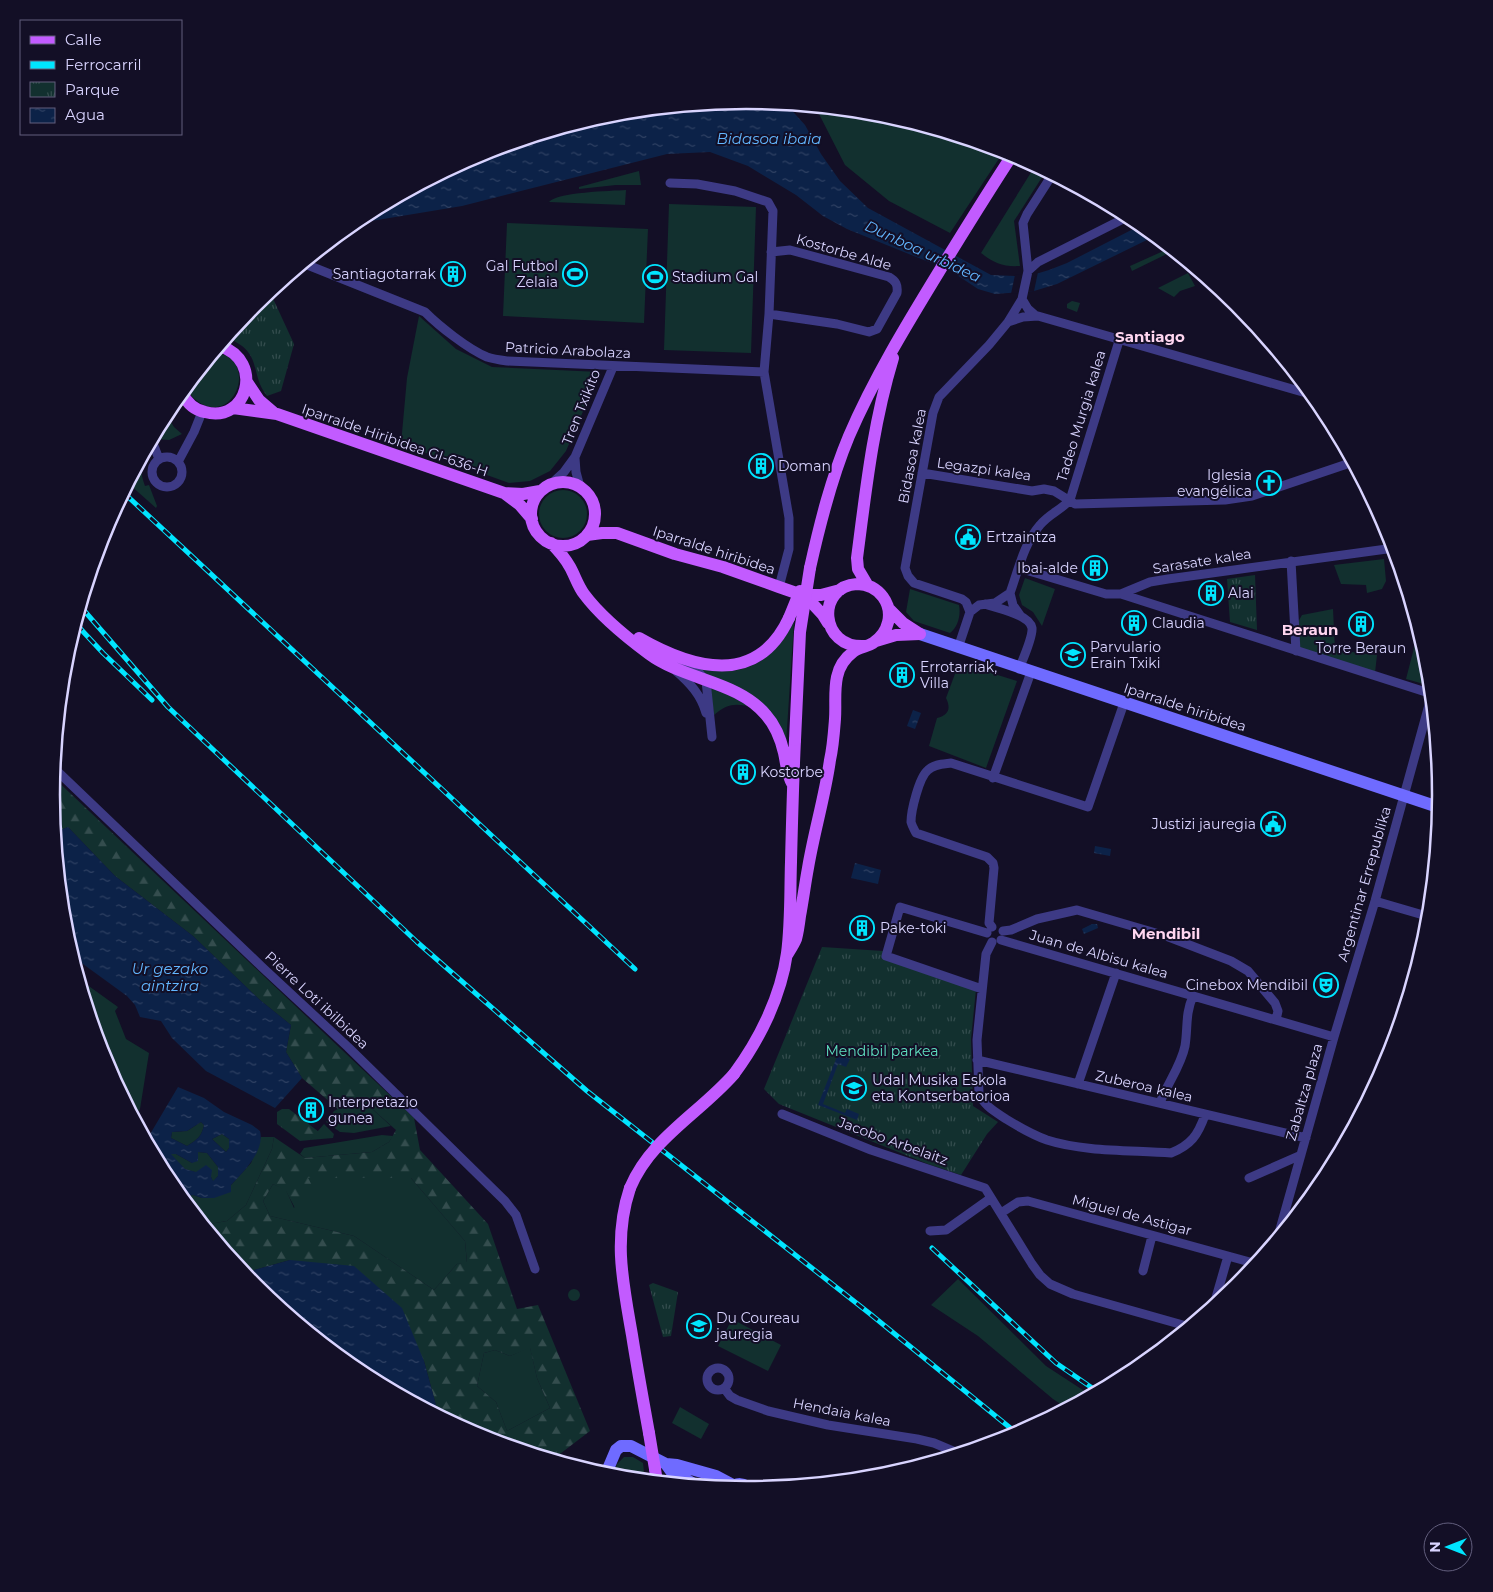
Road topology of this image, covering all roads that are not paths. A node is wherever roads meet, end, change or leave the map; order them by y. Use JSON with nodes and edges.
{"nodes":[{"id":1,"x":1008,"y":162,"type":"edge"},
{"id":2,"x":1049,"y":180,"type":"edge"},
{"id":3,"x":670,"y":183,"type":"dead end"},
{"id":4,"x":1120,"y":220,"type":"edge"},
{"id":5,"x":1025,"y":245,"type":"junction"},
{"id":6,"x":771,"y":252,"type":"junction"},
{"id":7,"x":1045,"y":258,"type":"junction"},
{"id":8,"x":311,"y":266,"type":"edge"},
{"id":9,"x":1027,"y":272,"type":"junction"},
{"id":10,"x":1022,"y":296,"type":"junction"},
{"id":11,"x":769,"y":314,"type":"junction"},
{"id":12,"x":1036,"y":316,"type":"junction"},
{"id":13,"x":1008,"y":322,"type":"junction"},
{"id":14,"x":900,"y":334,"type":"junction"},
{"id":15,"x":1119,"y":341,"type":"junction"},
{"id":16,"x":226,"y":349,"type":"edge"},
{"id":17,"x":612,"y":367,"type":"junction"},
{"id":18,"x":764,"y":372,"type":"junction"},
{"id":19,"x":247,"y":382,"type":"junction"},
{"id":20,"x":1299,"y":390,"type":"edge"},
{"id":21,"x":187,"y":400,"type":"edge"},
{"id":22,"x":233,"y":408,"type":"junction"},
{"id":23,"x":202,"y":412,"type":"junction"},
{"id":24,"x":277,"y":414,"type":"junction"},
{"id":25,"x":155,"y":448,"type":"edge"},
{"id":26,"x":575,"y":458,"type":"junction"},
{"id":27,"x":159,"y":459,"type":"junction"},
{"id":28,"x":178,"y":462,"type":"junction"},
{"id":29,"x":1347,"y":464,"type":"edge"},
{"id":30,"x":922,"y":473,"type":"junction"},
{"id":31,"x":551,"y":484,"type":"junction"},
{"id":32,"x":580,"y":487,"type":"junction"},
{"id":33,"x":540,"y":491,"type":"junction"},
{"id":34,"x":504,"y":493,"type":"junction"},
{"id":35,"x":1070,"y":500,"type":"junction"},
{"id":36,"x":595,"y":515,"type":"junction"},
{"id":37,"x":532,"y":519,"type":"junction"},
{"id":38,"x":617,"y":533,"type":"junction"},
{"id":39,"x":584,"y":538,"type":"junction"},
{"id":40,"x":551,"y":543,"type":"junction"},
{"id":41,"x":1387,"y":549,"type":"edge"},
{"id":42,"x":1290,"y":561,"type":"junction"},
{"id":43,"x":810,"y":568,"type":"junction"},
{"id":44,"x":1019,"y":568,"type":"junction"},
{"id":45,"x":576,"y":578,"type":"junction"},
{"id":46,"x":868,"y":586,"type":"junction"},
{"id":47,"x":779,"y":587,"type":"junction"},
{"id":48,"x":842,"y":589,"type":"junction"},
{"id":49,"x":1010,"y":593,"type":"junction"},
{"id":50,"x":1122,"y":594,"type":"junction"},
{"id":51,"x":802,"y":595,"type":"junction"},
{"id":52,"x":985,"y":604,"type":"junction"},
{"id":53,"x":889,"y":609,"type":"junction"},
{"id":54,"x":970,"y":612,"type":"junction"},
{"id":55,"x":1020,"y":615,"type":"junction"},
{"id":56,"x":828,"y":623,"type":"junction"},
{"id":57,"x":920,"y":634,"type":"junction"},
{"id":58,"x":627,"y":635,"type":"junction"},
{"id":59,"x":869,"y":644,"type":"junction"},
{"id":60,"x":958,"y":648,"type":"junction"},
{"id":61,"x":1296,"y":651,"type":"junction"},
{"id":62,"x":672,"y":668,"type":"junction"},
{"id":63,"x":1025,"y":670,"type":"junction"},
{"id":64,"x":706,"y":681,"type":"junction"},
{"id":65,"x":1425,"y":692,"type":"edge"},
{"id":66,"x":1124,"y":703,"type":"junction"},
{"id":67,"x":1427,"y":710,"type":"edge"},
{"id":68,"x":60,"y":774,"type":"edge"},
{"id":69,"x":993,"y":778,"type":"junction"},
{"id":70,"x":793,"y":785,"type":"junction"},
{"id":71,"x":1404,"y":796,"type":"junction"},
{"id":72,"x":1433,"y":805,"type":"edge"},
{"id":73,"x":1374,"y":901,"type":"junction"},
{"id":74,"x":1422,"y":915,"type":"edge"},
{"id":75,"x":989,"y":930,"type":"junction"},
{"id":76,"x":999,"y":938,"type":"junction"},
{"id":77,"x":787,"y":955,"type":"junction"},
{"id":78,"x":1116,"y":973,"type":"junction"},
{"id":79,"x":982,"y":989,"type":"junction"},
{"id":80,"x":1193,"y":996,"type":"junction"},
{"id":81,"x":1276,"y":1020,"type":"junction"},
{"id":82,"x":1334,"y":1037,"type":"junction"},
{"id":83,"x":977,"y":1060,"type":"junction"},
{"id":84,"x":1078,"y":1084,"type":"junction"},
{"id":85,"x":1160,"y":1103,"type":"junction"},
{"id":86,"x":782,"y":1114,"type":"dead end"},
{"id":87,"x":1205,"y":1115,"type":"junction"},
{"id":88,"x":1306,"y":1138,"type":"junction"},
{"id":89,"x":1301,"y":1155,"type":"junction"},
{"id":90,"x":1249,"y":1178,"type":"dead end"},
{"id":91,"x":992,"y":1198,"type":"junction"},
{"id":92,"x":1001,"y":1213,"type":"junction"},
{"id":93,"x":1281,"y":1227,"type":"edge"},
{"id":94,"x":930,"y":1231,"type":"dead end"},
{"id":95,"x":1152,"y":1236,"type":"junction"},
{"id":96,"x":1228,"y":1256,"type":"junction"},
{"id":97,"x":1250,"y":1262,"type":"edge"},
{"id":98,"x":535,"y":1269,"type":"dead end"},
{"id":99,"x":1143,"y":1271,"type":"dead end"},
{"id":100,"x":1217,"y":1295,"type":"edge"},
{"id":101,"x":1182,"y":1326,"type":"edge"},
{"id":102,"x":724,"y":1388,"type":"dead end"},
{"id":103,"x":951,"y":1451,"type":"edge"},
{"id":104,"x":661,"y":1467,"type":"junction"},
{"id":105,"x":608,"y":1468,"type":"edge"},
{"id":106,"x":658,"y":1477,"type":"edge"},
{"id":107,"x":687,"y":1480,"type":"edge"},
{"id":108,"x":723,"y":1481,"type":"edge"}],
"edges":[{"from":1,"to":14,"type":"main road"},
{"from":2,"to":5,"type":"street","name":"Bidasoa kalea"},
{"from":3,"to":6,"type":"street"},
{"from":4,"to":7,"type":"street"},
{"from":5,"to":7,"type":"street"},
{"from":5,"to":9,"type":"street","name":"Bidasoa kalea"},
{"from":6,"to":11,"type":"street"},
{"from":6,"to":11,"type":"street","name":"Kostorbe Alde"},
{"from":7,"to":9,"type":"street"},
{"from":8,"to":17,"type":"street","name":"Patricio Arabolaza"},
{"from":9,"to":10,"type":"street","name":"Bidasoa kalea"},
{"from":10,"to":12,"type":"street"},
{"from":10,"to":13,"type":"street","name":"Bidasoa kalea"},
{"from":11,"to":18,"type":"street"},
{"from":12,"to":13,"type":"street"},
{"from":12,"to":15,"type":"street"},
{"from":13,"to":30,"type":"street","name":"Bidasoa kalea"},
{"from":14,"to":43,"type":"main road"},
{"from":14,"to":46,"type":"main road"},
{"from":15,"to":20,"type":"street"},
{"from":15,"to":35,"type":"street","name":"Tadeo Murgia kalea"},
{"from":16,"to":19,"type":"main road","name":"Iparralde Hiribidea GI-636-H"},
{"from":17,"to":18,"type":"street","name":"Patricio Arabolaza"},
{"from":17,"to":26,"type":"street","name":"Tren Txikito"},
{"from":18,"to":47,"type":"street"},
{"from":19,"to":22,"type":"main road"},
{"from":19,"to":24,"type":"main road","name":"Iparralde Hiribidea GI-636-H"},
{"from":21,"to":23,"type":"main road"},
{"from":22,"to":23,"type":"main road","name":"Iparralde Hiribidea GI-636-H"},
{"from":22,"to":24,"type":"main road","name":"Iparralde Hiribidea GI-636-H"},
{"from":23,"to":28,"type":"street"},
{"from":24,"to":34,"type":"main road","name":"Iparralde Hiribidea GI-636-H"},
{"from":25,"to":27,"type":"street"},
{"from":26,"to":31,"type":"street","name":"Tren Txikito"},
{"from":26,"to":32,"type":"street","name":"Tren Txikito"},
{"from":27,"to":28,"type":"street"},
{"from":27,"to":28,"type":"street"},
{"from":29,"to":35,"type":"street","name":"Legazpi kalea"},
{"from":30,"to":35,"type":"street","name":"Legazpi kalea"},
{"from":30,"to":54,"type":"street","name":"Bidasoa kalea"},
{"from":31,"to":32,"type":"main road"},
{"from":31,"to":33,"type":"main road"},
{"from":32,"to":36,"type":"main road"},
{"from":33,"to":34,"type":"main road","name":"Iparralde Hiribidea GI-636-H"},
{"from":33,"to":37,"type":"main road"},
{"from":34,"to":37,"type":"main road","name":"Iparralde Hiribidea GI-636-H"},
{"from":35,"to":44,"type":"street"},
{"from":36,"to":38,"type":"main road","name":"Iparralde hiribidea"},
{"from":36,"to":39,"type":"main road"},
{"from":37,"to":40,"type":"main road"},
{"from":38,"to":39,"type":"main road","name":"Iparralde hiribidea"},
{"from":38,"to":47,"type":"main road","name":"Iparralde hiribidea"},
{"from":39,"to":40,"type":"main road"},
{"from":39,"to":45,"type":"main road"},
{"from":40,"to":45,"type":"main road"},
{"from":41,"to":42,"type":"street","name":"Sarasate kalea"},
{"from":42,"to":50,"type":"street","name":"Sarasate kalea"},
{"from":42,"to":61,"type":"street"},
{"from":43,"to":58,"type":"main road","bridge":true},
{"from":43,"to":70,"type":"main road","bridge":true},
{"from":44,"to":49,"type":"street"},
{"from":44,"to":50,"type":"street","name":"Sarasate kalea"},
{"from":45,"to":58,"type":"main road"},
{"from":46,"to":48,"type":"main road"},
{"from":46,"to":53,"type":"main road"},
{"from":47,"to":51,"type":"main road","name":"Iparralde hiribidea"},
{"from":48,"to":51,"type":"main road","name":"Iparralde hiribidea"},
{"from":48,"to":56,"type":"main road"},
{"from":49,"to":52,"type":"street"},
{"from":49,"to":55,"type":"street"},
{"from":50,"to":61,"type":"street"},
{"from":51,"to":56,"type":"main road","name":"Iparralde hiribidea"},
{"from":52,"to":54,"type":"street"},
{"from":52,"to":55,"type":"street"},
{"from":53,"to":57,"type":"main road","name":"Iparralde hiribidea"},
{"from":53,"to":59,"type":"main road"},
{"from":54,"to":60,"type":"street"},
{"from":55,"to":63,"type":"street"},
{"from":56,"to":59,"type":"main road"},
{"from":57,"to":59,"type":"main road","name":"Iparralde hiribidea"},
{"from":57,"to":60,"type":"main road","name":"Iparralde hiribidea"},
{"from":58,"to":62,"type":"main road"},
{"from":58,"to":64,"type":"street"},
{"from":59,"to":77,"type":"main road"},
{"from":60,"to":63,"type":"main road","name":"Iparralde hiribidea"},
{"from":61,"to":65,"type":"street"},
{"from":62,"to":64,"type":"main road"},
{"from":62,"to":64,"type":"street"},
{"from":63,"to":66,"type":"main road","name":"Iparralde hiribidea"},
{"from":63,"to":69,"type":"street"},
{"from":64,"to":70,"type":"main road"},
{"from":66,"to":69,"type":"street"},
{"from":66,"to":71,"type":"main road","name":"Iparralde hiribidea"},
{"from":67,"to":71,"type":"street","name":"Argentinar Errepublika"},
{"from":68,"to":98,"type":"street","name":"Pierre Loti ibilbidea"},
{"from":69,"to":75,"type":"street"},
{"from":70,"to":77,"type":"main road"},
{"from":71,"to":72,"type":"main road","name":"Iparralde hiribidea"},
{"from":71,"to":73,"type":"street","name":"Argentinar Errepublika"},
{"from":73,"to":74,"type":"street"},
{"from":73,"to":82,"type":"street","name":"Argentinar Errepublika"},
{"from":75,"to":76,"type":"street","name":"Juan de Albisu kalea"},
{"from":75,"to":76,"type":"street"},
{"from":75,"to":79,"type":"street"},
{"from":76,"to":78,"type":"street","name":"Juan de Albisu kalea"},
{"from":76,"to":79,"type":"street"},
{"from":76,"to":81,"type":"street"},
{"from":77,"to":104,"type":"main road","bridge":true},
{"from":78,"to":80,"type":"street","name":"Juan de Albisu kalea"},
{"from":78,"to":84,"type":"street"},
{"from":79,"to":83,"type":"street"},
{"from":80,"to":81,"type":"street","name":"Juan de Albisu kalea"},
{"from":80,"to":85,"type":"street"},
{"from":81,"to":82,"type":"street","name":"Juan de Albisu kalea"},
{"from":82,"to":88,"type":"street","name":"Zabaltza plaza"},
{"from":83,"to":84,"type":"street","name":"Zuberoa kalea"},
{"from":83,"to":87,"type":"street"},
{"from":84,"to":85,"type":"street","name":"Zuberoa kalea"},
{"from":85,"to":87,"type":"street","name":"Zuberoa kalea"},
{"from":86,"to":91,"type":"street","name":"Jacobo Arbelaitz"},
{"from":87,"to":88,"type":"street","name":"Zuberoa kalea"},
{"from":88,"to":89,"type":"street","name":"Zabaltza plaza"},
{"from":89,"to":90,"type":"street"},
{"from":89,"to":93,"type":"street","name":"Zabaltza plaza"},
{"from":91,"to":92,"type":"street","name":"Jacobo Arbelaitz"},
{"from":91,"to":94,"type":"street"},
{"from":92,"to":95,"type":"street","name":"Miguel de Astigar"},
{"from":92,"to":101,"type":"street","name":"Jacobo Arbelaitz"},
{"from":95,"to":96,"type":"street","name":"Miguel de Astigar"},
{"from":95,"to":99,"type":"street"},
{"from":96,"to":97,"type":"street","name":"Miguel de Astigar"},
{"from":96,"to":100,"type":"street"},
{"from":102,"to":103,"type":"street","name":"Hendaia kalea"},
{"from":104,"to":105,"type":"main road"},
{"from":104,"to":106,"type":"main road"},
{"from":104,"to":107,"type":"main road"},
{"from":104,"to":108,"type":"main road"}]}
